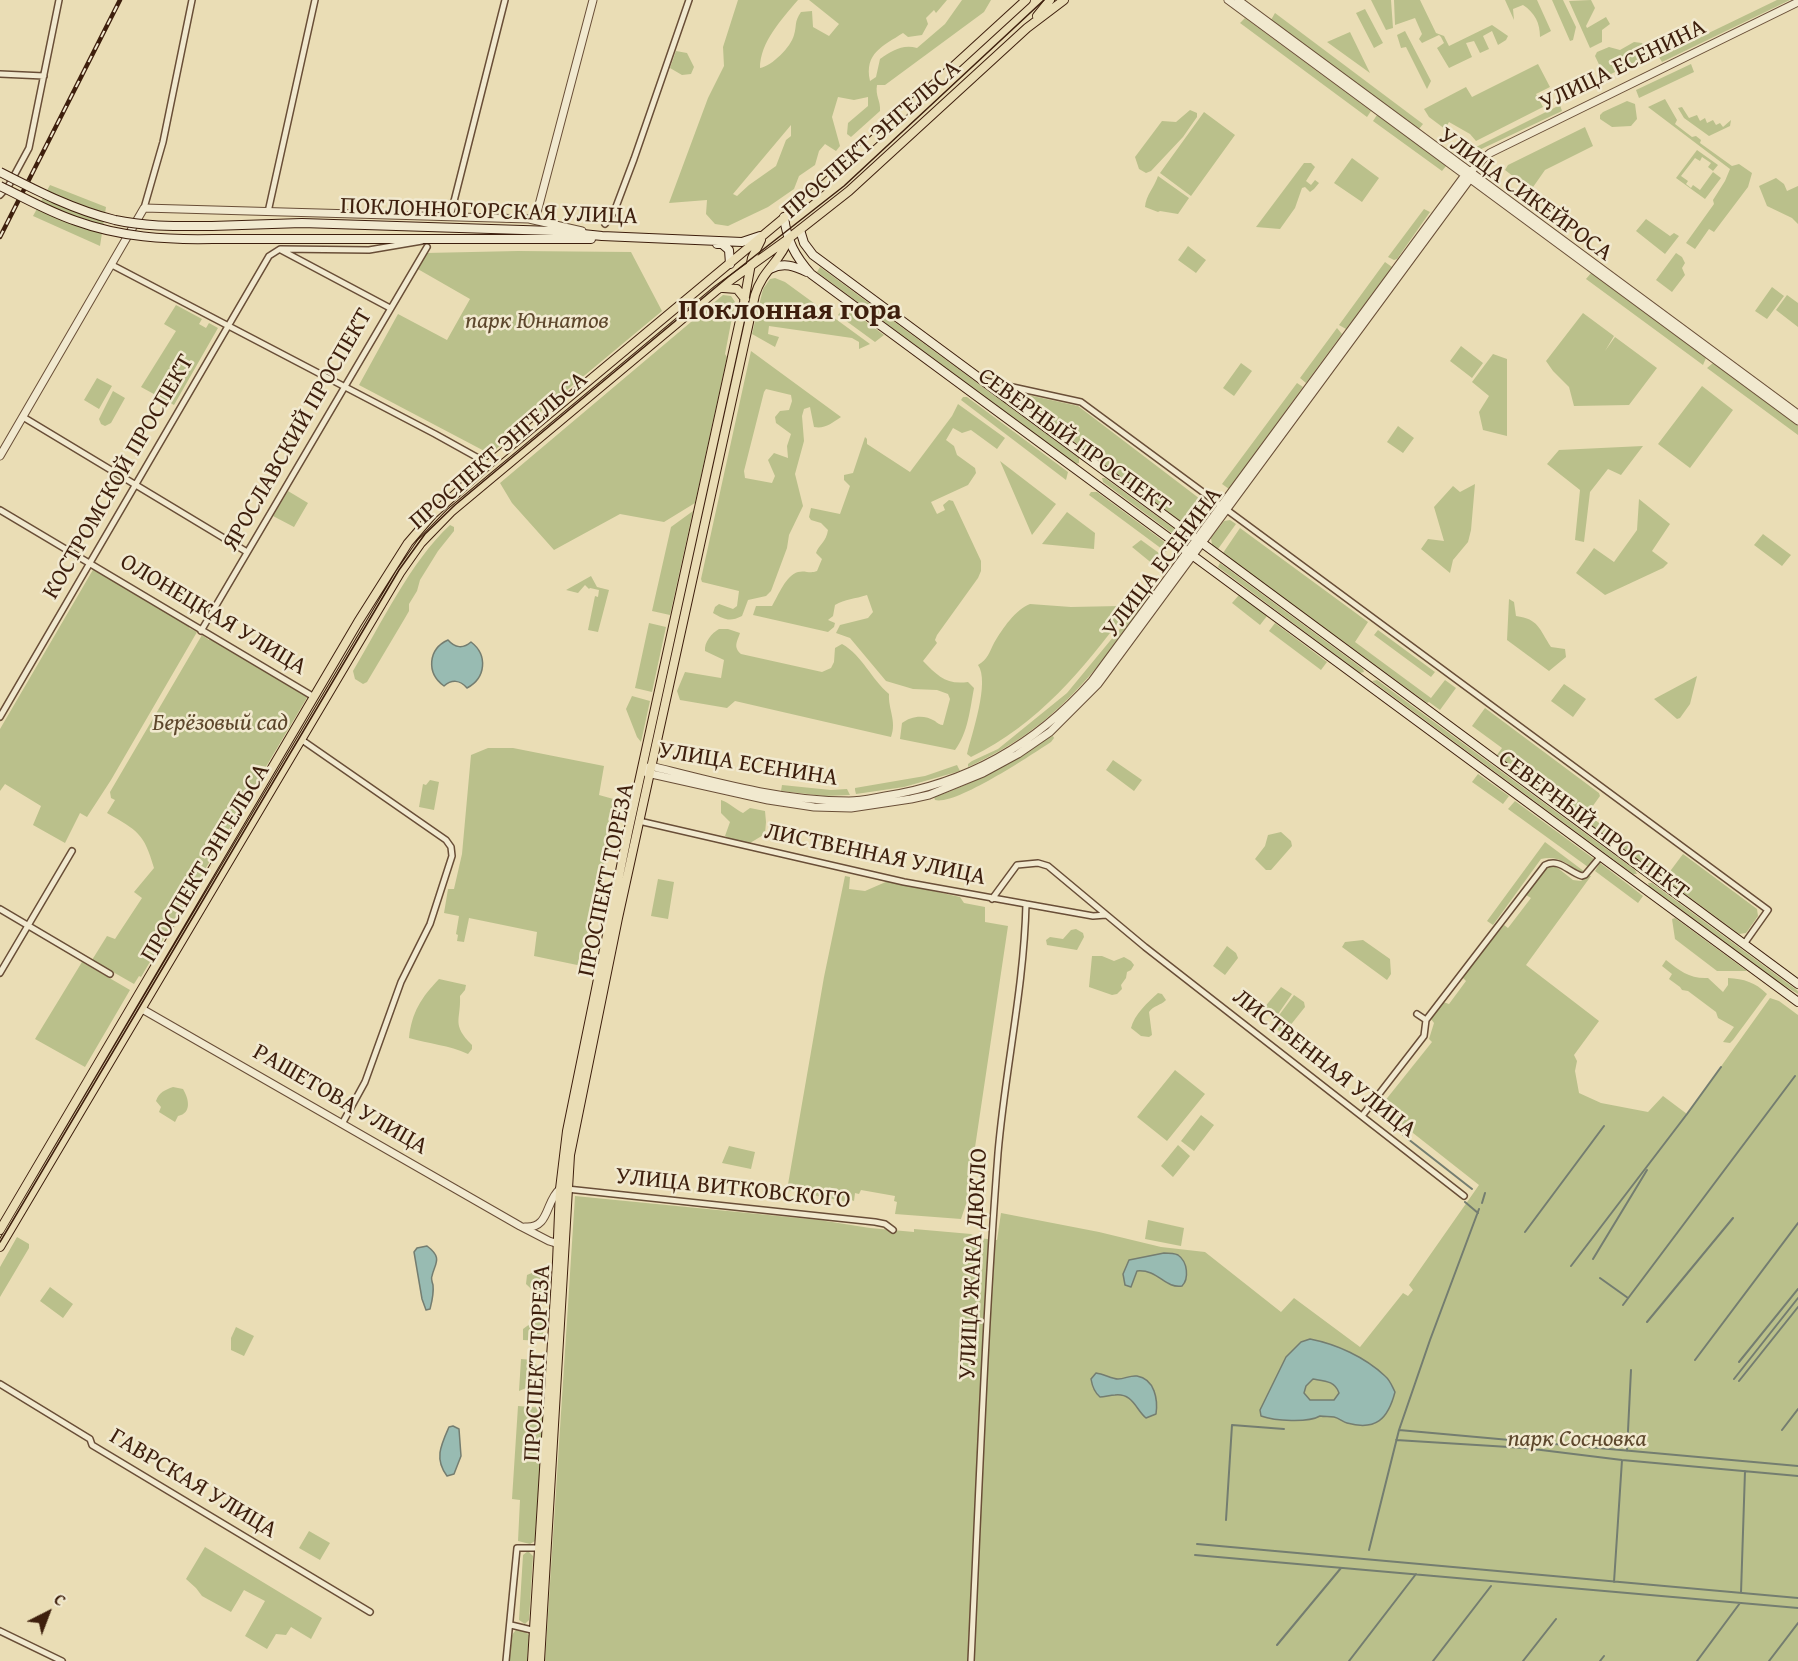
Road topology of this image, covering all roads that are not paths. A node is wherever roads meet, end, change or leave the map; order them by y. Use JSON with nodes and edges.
{"nodes":[{"id":1,"x":59,"y":0,"type":"edge"},
{"id":2,"x":192,"y":0,"type":"edge"},
{"id":3,"x":315,"y":0,"type":"edge"},
{"id":4,"x":506,"y":0,"type":"edge"},
{"id":5,"x":594,"y":0,"type":"edge"},
{"id":6,"x":689,"y":0,"type":"edge"},
{"id":7,"x":1021,"y":0,"type":"edge"},
{"id":8,"x":1026,"y":0,"type":"edge"},
{"id":9,"x":1050,"y":0,"type":"edge"},
{"id":10,"x":1064,"y":0,"type":"edge"},
{"id":11,"x":1228,"y":0,"type":"edge"},
{"id":12,"x":1238,"y":0,"type":"edge"},
{"id":13,"x":1798,"y":2,"type":"edge"},
{"id":14,"x":1012,"y":12,"type":"junction"},
{"id":15,"x":1027,"y":28,"type":"junction"},
{"id":16,"x":0,"y":75,"type":"edge"},
{"id":17,"x":44,"y":76,"type":"junction"},
{"id":18,"x":0,"y":172,"type":"edge"},
{"id":19,"x":1469,"y":175,"type":"junction"},
{"id":20,"x":0,"y":186,"type":"edge"},
{"id":21,"x":0,"y":195,"type":"edge"},
{"id":22,"x":144,"y":208,"type":"junction"},
{"id":23,"x":268,"y":212,"type":"junction"},
{"id":24,"x":450,"y":217,"type":"junction"},
{"id":25,"x":784,"y":217,"type":"junction"},
{"id":26,"x":535,"y":220,"type":"junction"},
{"id":27,"x":605,"y":224,"type":"dead end"},
{"id":28,"x":800,"y":230,"type":"junction"},
{"id":29,"x":764,"y":234,"type":"junction"},
{"id":30,"x":602,"y":236,"type":"junction"},
{"id":31,"x":788,"y":239,"type":"junction"},
{"id":32,"x":428,"y":244,"type":"junction"},
{"id":33,"x":280,"y":249,"type":"junction"},
{"id":34,"x":730,"y":264,"type":"junction"},
{"id":35,"x":112,"y":265,"type":"junction"},
{"id":36,"x":751,"y":266,"type":"junction"},
{"id":37,"x":765,"y":273,"type":"junction"},
{"id":38,"x":811,"y":274,"type":"junction"},
{"id":39,"x":717,"y":290,"type":"junction"},
{"id":40,"x":745,"y":299,"type":"junction"},
{"id":41,"x":390,"y":308,"type":"junction"},
{"id":42,"x":229,"y":326,"type":"junction"},
{"id":43,"x":982,"y":380,"type":"junction"},
{"id":44,"x":344,"y":386,"type":"junction"},
{"id":45,"x":1798,"y":414,"type":"edge"},
{"id":46,"x":23,"y":417,"type":"junction"},
{"id":47,"x":1798,"y":421,"type":"edge"},
{"id":48,"x":506,"y":450,"type":"junction"},
{"id":49,"x":0,"y":456,"type":"edge"},
{"id":50,"x":1086,"y":457,"type":"junction"},
{"id":51,"x":514,"y":460,"type":"junction"},
{"id":52,"x":489,"y":464,"type":"junction"},
{"id":53,"x":1078,"y":469,"type":"junction"},
{"id":54,"x":1105,"y":471,"type":"junction"},
{"id":55,"x":1095,"y":482,"type":"junction"},
{"id":56,"x":136,"y":486,"type":"junction"},
{"id":57,"x":1220,"y":505,"type":"junction"},
{"id":58,"x":0,"y":510,"type":"edge"},
{"id":59,"x":1227,"y":510,"type":"junction"},
{"id":60,"x":1199,"y":541,"type":"junction"},
{"id":61,"x":247,"y":552,"type":"junction"},
{"id":62,"x":1191,"y":552,"type":"junction"},
{"id":63,"x":90,"y":563,"type":"junction"},
{"id":64,"x":201,"y":630,"type":"junction"},
{"id":65,"x":1374,"y":670,"type":"junction"},
{"id":66,"x":1365,"y":682,"type":"junction"},
{"id":67,"x":314,"y":697,"type":"junction"},
{"id":68,"x":1,"y":713,"type":"edge"},
{"id":69,"x":302,"y":740,"type":"junction"},
{"id":70,"x":647,"y":770,"type":"junction"},
{"id":71,"x":639,"y":821,"type":"junction"},
{"id":72,"x":72,"y":851,"type":"dead end"},
{"id":73,"x":1601,"y":856,"type":"junction"},
{"id":74,"x":992,"y":899,"type":"junction"},
{"id":75,"x":1026,"y":904,"type":"junction"},
{"id":76,"x":0,"y":909,"type":"edge"},
{"id":77,"x":1106,"y":915,"type":"junction"},
{"id":78,"x":28,"y":926,"type":"junction"},
{"id":79,"x":1744,"y":944,"type":"junction"},
{"id":80,"x":0,"y":973,"type":"edge"},
{"id":81,"x":110,"y":974,"type":"dead end"},
{"id":82,"x":1798,"y":984,"type":"edge"},
{"id":83,"x":1798,"y":1002,"type":"edge"},
{"id":84,"x":137,"y":1006,"type":"junction"},
{"id":85,"x":1417,"y":1014,"type":"dead end"},
{"id":86,"x":1426,"y":1020,"type":"junction"},
{"id":87,"x":1362,"y":1116,"type":"junction"},
{"id":88,"x":342,"y":1124,"type":"junction"},
{"id":89,"x":563,"y":1189,"type":"junction"},
{"id":90,"x":1464,"y":1196,"type":"dead end"},
{"id":91,"x":520,"y":1226,"type":"junction"},
{"id":92,"x":3,"y":1227,"type":"edge"},
{"id":93,"x":893,"y":1230,"type":"dead end"},
{"id":94,"x":561,"y":1245,"type":"junction"},
{"id":95,"x":0,"y":1247,"type":"edge"},
{"id":96,"x":0,"y":1384,"type":"edge"},
{"id":97,"x":543,"y":1548,"type":"junction"},
{"id":98,"x":370,"y":1612,"type":"dead end"},
{"id":99,"x":510,"y":1627,"type":"junction"},
{"id":100,"x":0,"y":1630,"type":"edge"},
{"id":101,"x":538,"y":1631,"type":"junction"},
{"id":102,"x":62,"y":1661,"type":"edge"},
{"id":103,"x":506,"y":1661,"type":"edge"},
{"id":104,"x":532,"y":1661,"type":"edge"},
{"id":105,"x":540,"y":1661,"type":"edge"},
{"id":106,"x":971,"y":1661,"type":"edge"}],
"edges":[{"from":1,"to":17,"type":"street"},
{"from":2,"to":22,"type":"street"},
{"from":3,"to":23,"type":"street"},
{"from":4,"to":24,"type":"street"},
{"from":5,"to":26,"type":"street"},
{"from":6,"to":27,"type":"street"},
{"from":7,"to":14,"type":"main road"},
{"from":8,"to":14,"type":"main road","name":"ПРОСПЕКТ ЭНГЕЛЬСА"},
{"from":9,"to":15,"type":"main road"},
{"from":10,"to":15,"type":"main road","name":"ПРОСПЕКТ ЭНГЕЛЬСА"},
{"from":11,"to":19,"type":"street","name":"УЛИЦА СИКЕЙРОСА"},
{"from":12,"to":19,"type":"street","name":"УЛИЦА СИКЕЙРОСА"},
{"from":13,"to":19,"type":"street","name":"УЛИЦА ЕСЕНИНА"},
{"from":14,"to":25,"type":"main road","name":"ПРОСПЕКТ ЭНГЕЛЬСА"},
{"from":15,"to":28,"type":"main road","name":"ПРОСПЕКТ ЭНГЕЛЬСА"},
{"from":16,"to":17,"type":"street"},
{"from":17,"to":21,"type":"street"},
{"from":18,"to":30,"type":"main road","name":"ПОКЛОННОГОРСКАЯ УЛИЦА","bridge":true},
{"from":19,"to":45,"type":"street","name":"УЛИЦА СИКЕЙРОСА"},
{"from":19,"to":47,"type":"street","name":"УЛИЦА СИКЕЙРОСА"},
{"from":19,"to":57,"type":"street","name":"УЛИЦА ЕСЕНИНА"},
{"from":19,"to":59,"type":"street","name":"УЛИЦА ЕСЕНИНА"},
{"from":20,"to":32,"type":"main road","name":"ПОКЛОННОГОРСКАЯ УЛИЦА","bridge":true},
{"from":22,"to":23,"type":"street","name":"ПОКЛОННОГОРСКАЯ УЛИЦА"},
{"from":22,"to":35,"type":"street"},
{"from":23,"to":24,"type":"street","name":"ПОКЛОННОГОРСКАЯ УЛИЦА"},
{"from":24,"to":26,"type":"street","name":"ПОКЛОННОГОРСКАЯ УЛИЦА"},
{"from":25,"to":29,"type":"main road","name":"ПРОСПЕКТ ЭНГЕЛЬСА"},
{"from":25,"to":31,"type":"main road","name":"СЕВЕРНЫЙ ПРОСПЕКТ"},
{"from":26,"to":30,"type":"street","name":"ПОКЛОННОГОРСКАЯ УЛИЦА"},
{"from":28,"to":31,"type":"main road","name":"ПРОСПЕКТ ЭНГЕЛЬСА"},
{"from":28,"to":43,"type":"main road","name":"СЕВЕРНЫЙ ПРОСПЕКТ"},
{"from":29,"to":30,"type":"main road","name":"ПОКЛОННОГОРСКАЯ УЛИЦА"},
{"from":29,"to":34,"type":"main road","name":"ПРОСПЕКТ ЭНГЕЛЬСА"},
{"from":29,"to":36,"type":"main road","name":"ПРОСПЕКТ ТОРЕЗА"},
{"from":31,"to":36,"type":"main road","name":"ПРОСПЕКТ ЭНГЕЛЬСА"},
{"from":31,"to":37,"type":"main road","name":"ПРОСПЕКТ ТОРЕЗА"},
{"from":31,"to":38,"type":"main road","name":"СЕВЕРНЫЙ ПРОСПЕКТ"},
{"from":32,"to":33,"type":"street"},
{"from":32,"to":34,"type":"main road","name":"ПОКЛОННОГОРСКАЯ УЛИЦА"},
{"from":32,"to":41,"type":"street","name":"ЯРОСЛАВСКИЙ ПРОСПЕКТ"},
{"from":33,"to":41,"type":"street"},
{"from":33,"to":42,"type":"street","name":"КОСТРОМСКОЙ ПРОСПЕКТ"},
{"from":34,"to":48,"type":"main road","name":"ПРОСПЕКТ ЭНГЕЛЬСА"},
{"from":35,"to":42,"type":"street"},
{"from":35,"to":46,"type":"street"},
{"from":36,"to":39,"type":"main road","name":"ПРОСПЕКТ ЭНГЕЛЬСА"},
{"from":36,"to":40,"type":"main road","name":"ПРОСПЕКТ ТОРЕЗА"},
{"from":37,"to":38,"type":"main road"},
{"from":37,"to":70,"type":"main road","name":"ПРОСПЕКТ ТОРЕЗА"},
{"from":38,"to":53,"type":"main road","name":"СЕВЕРНЫЙ ПРОСПЕКТ"},
{"from":39,"to":40,"type":"main road"},
{"from":39,"to":51,"type":"main road","name":"ПРОСПЕКТ ЭНГЕЛЬСА"},
{"from":40,"to":70,"type":"main road","name":"ПРОСПЕКТ ТОРЕЗА"},
{"from":41,"to":44,"type":"street","name":"ЯРОСЛАВСКИЙ ПРОСПЕКТ"},
{"from":42,"to":44,"type":"street"},
{"from":42,"to":56,"type":"street","name":"КОСТРОМСКОЙ ПРОСПЕКТ"},
{"from":43,"to":50,"type":"main road","name":"СЕВЕРНЫЙ ПРОСПЕКТ"},
{"from":43,"to":57,"type":"street"},
{"from":44,"to":52,"type":"street"},
{"from":44,"to":61,"type":"street","name":"ЯРОСЛАВСКИЙ ПРОСПЕКТ"},
{"from":46,"to":49,"type":"street"},
{"from":46,"to":56,"type":"street"},
{"from":48,"to":51,"type":"main road"},
{"from":48,"to":52,"type":"main road","name":"ПРОСПЕКТ ЭНГЕЛЬСА"},
{"from":50,"to":53,"type":"main road"},
{"from":50,"to":54,"type":"main road","name":"СЕВЕРНЫЙ ПРОСПЕКТ"},
{"from":51,"to":69,"type":"main road","name":"ПРОСПЕКТ ЭНГЕЛЬСА"},
{"from":52,"to":67,"type":"main road","name":"ПРОСПЕКТ ЭНГЕЛЬСА"},
{"from":53,"to":55,"type":"main road","name":"СЕВЕРНЫЙ ПРОСПЕКТ"},
{"from":54,"to":55,"type":"main road"},
{"from":54,"to":60,"type":"main road","name":"СЕВЕРНЫЙ ПРОСПЕКТ"},
{"from":55,"to":62,"type":"main road","name":"СЕВЕРНЫЙ ПРОСПЕКТ"},
{"from":56,"to":61,"type":"street"},
{"from":56,"to":63,"type":"street","name":"КОСТРОМСКОЙ ПРОСПЕКТ"},
{"from":57,"to":59,"type":"street"},
{"from":57,"to":60,"type":"street","name":"УЛИЦА ЕСЕНИНА"},
{"from":58,"to":63,"type":"street","name":"ОЛОНЕЦКАЯ УЛИЦА"},
{"from":59,"to":60,"type":"street","name":"УЛИЦА ЕСЕНИНА"},
{"from":59,"to":79,"type":"street"},
{"from":60,"to":62,"type":"street","name":"УЛИЦА ЕСЕНИНА"},
{"from":60,"to":65,"type":"main road","name":"СЕВЕРНЫЙ ПРОСПЕКТ"},
{"from":61,"to":64,"type":"street","name":"ЯРОСЛАВСКИЙ ПРОСПЕКТ"},
{"from":62,"to":66,"type":"main road","name":"СЕВЕРНЫЙ ПРОСПЕКТ"},
{"from":62,"to":70,"type":"street","name":"УЛИЦА ЕСЕНИНА"},
{"from":63,"to":64,"type":"street","name":"ОЛОНЕЦКАЯ УЛИЦА"},
{"from":63,"to":68,"type":"street","name":"КОСТРОМСКОЙ ПРОСПЕКТ"},
{"from":64,"to":67,"type":"street","name":"ОЛОНЕЦКАЯ УЛИЦА"},
{"from":65,"to":66,"type":"main road"},
{"from":65,"to":79,"type":"main road","name":"СЕВЕРНЫЙ ПРОСПЕКТ"},
{"from":66,"to":73,"type":"main road","name":"СЕВЕРНЫЙ ПРОСПЕКТ"},
{"from":67,"to":84,"type":"main road","name":"ПРОСПЕКТ ЭНГЕЛЬСА"},
{"from":69,"to":84,"type":"main road","name":"ПРОСПЕКТ ЭНГЕЛЬСА"},
{"from":69,"to":88,"type":"street"},
{"from":70,"to":71,"type":"main road","name":"ПРОСПЕКТ ТОРЕЗА"},
{"from":70,"to":89,"type":"main road","name":"ПРОСПЕКТ ТОРЕЗА"},
{"from":71,"to":74,"type":"street","name":"ЛИСТВЕННАЯ УЛИЦА"},
{"from":71,"to":89,"type":"main road","name":"ПРОСПЕКТ ТОРЕЗА"},
{"from":72,"to":78,"type":"street"},
{"from":73,"to":83,"type":"main road","name":"СЕВЕРНЫЙ ПРОСПЕКТ"},
{"from":73,"to":86,"type":"street"},
{"from":74,"to":75,"type":"street"},
{"from":74,"to":77,"type":"street","name":"ЛИСТВЕННАЯ УЛИЦА"},
{"from":75,"to":77,"type":"street"},
{"from":75,"to":106,"type":"street","name":"УЛИЦА ЖАКА ДЮКЛО"},
{"from":76,"to":78,"type":"street"},
{"from":77,"to":87,"type":"street","name":"ЛИСТВЕННАЯ УЛИЦА"},
{"from":78,"to":80,"type":"street"},
{"from":78,"to":81,"type":"street"},
{"from":79,"to":82,"type":"main road","name":"СЕВЕРНЫЙ ПРОСПЕКТ"},
{"from":84,"to":88,"type":"street","name":"РАШЕТОВА УЛИЦА"},
{"from":84,"to":92,"type":"main road","name":"ПРОСПЕКТ ЭНГЕЛЬСА"},
{"from":85,"to":86,"type":"street"},
{"from":86,"to":87,"type":"street"},
{"from":87,"to":90,"type":"street","name":"ЛИСТВЕННАЯ УЛИЦА"},
{"from":88,"to":91,"type":"street","name":"РАШЕТОВА УЛИЦА"},
{"from":89,"to":91,"type":"street"},
{"from":89,"to":93,"type":"street","name":"УЛИЦА ВИТКОВСКОГО"},
{"from":89,"to":94,"type":"main road","name":"ПРОСПЕКТ ТОРЕЗА"},
{"from":91,"to":94,"type":"street","name":"РАШЕТОВА УЛИЦА"},
{"from":92,"to":95,"type":"main road","name":"ПРОСПЕКТ ЭНГЕЛЬСА"},
{"from":94,"to":97,"type":"main road","name":"ПРОСПЕКТ ТОРЕЗА"},
{"from":96,"to":98,"type":"street","name":"ГАВРСКАЯ УЛИЦА"},
{"from":97,"to":99,"type":"street"},
{"from":97,"to":101,"type":"main road","name":"ПРОСПЕКТ ТОРЕЗА"},
{"from":99,"to":101,"type":"street"},
{"from":99,"to":103,"type":"street"},
{"from":100,"to":102,"type":"street"},
{"from":101,"to":104,"type":"main road","name":"ПРОСПЕКТ ТОРЕЗА"},
{"from":101,"to":105,"type":"main road","name":"ПРОСПЕКТ ТОРЕЗА"}]}
